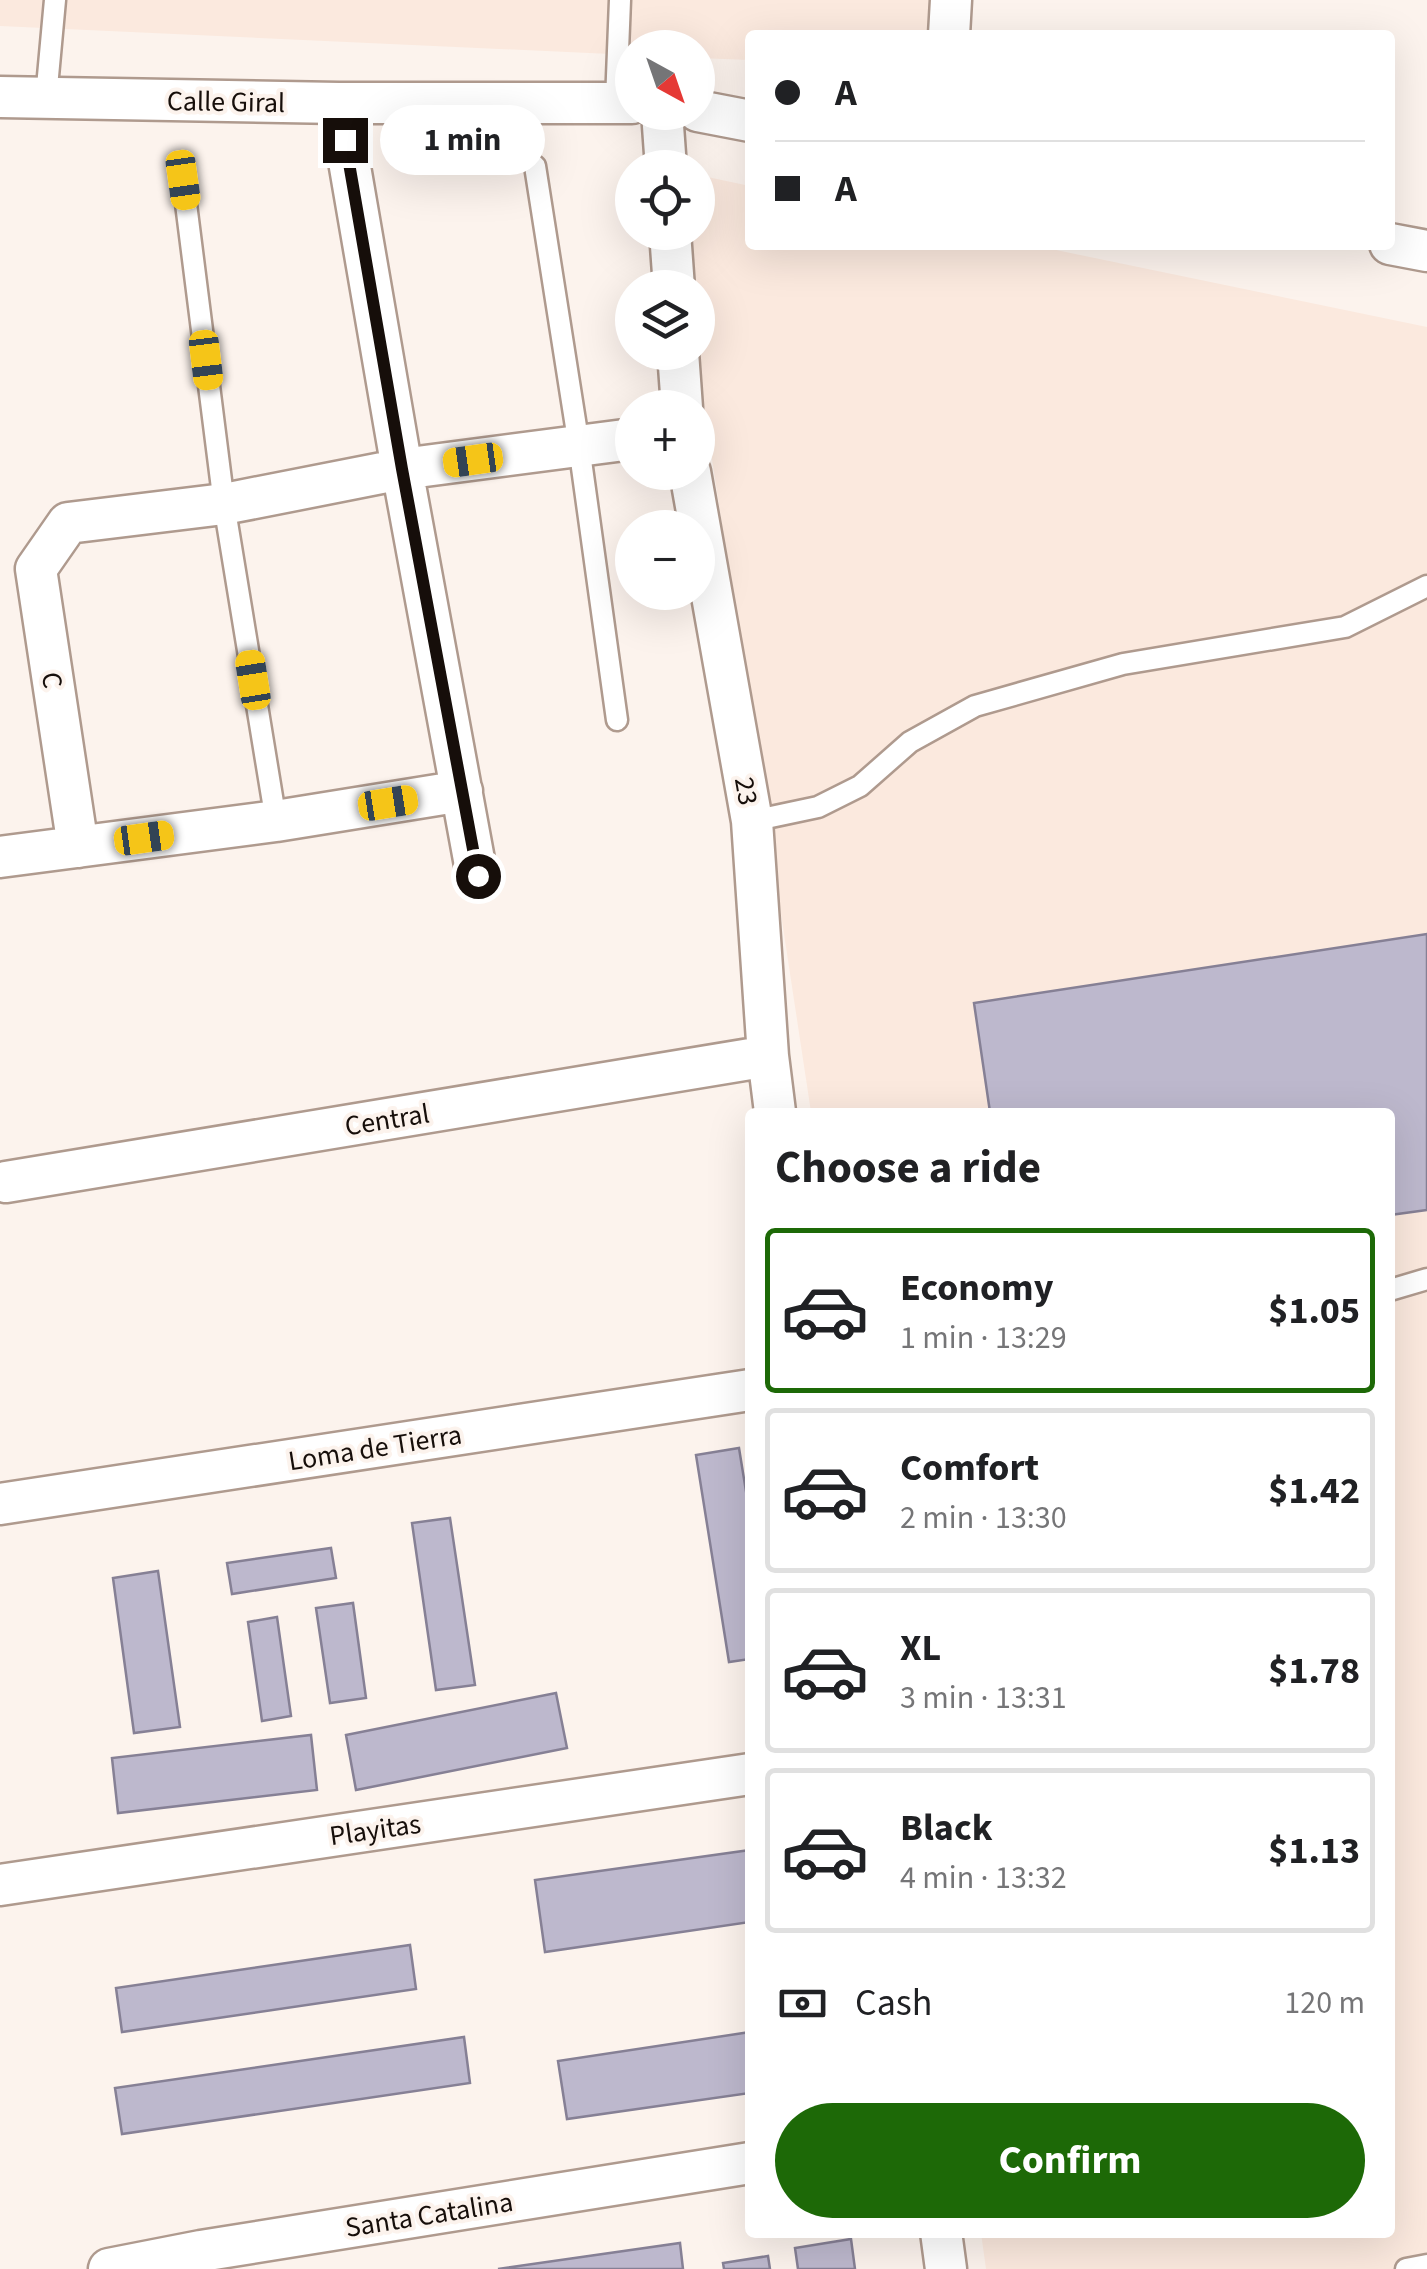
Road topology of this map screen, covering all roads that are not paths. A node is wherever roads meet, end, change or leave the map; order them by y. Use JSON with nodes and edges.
{"nodes":[{"id":1,"x":55,"y":0,"type":"edge"},
{"id":2,"x":620,"y":0,"type":"edge"},
{"id":3,"x":951,"y":0,"type":"edge"},
{"id":4,"x":621,"y":30,"type":"edge"},
{"id":5,"x":949,"y":30,"type":"edge"},
{"id":6,"x":0,"y":97,"type":"edge"},
{"id":7,"x":46,"y":98,"type":"junction"},
{"id":8,"x":615,"y":102,"type":"edge"},
{"id":9,"x":339,"y":103,"type":"junction"},
{"id":10,"x":715,"y":115,"type":"edge"},
{"id":11,"x":745,"y":121,"type":"edge"},
{"id":12,"x":535,"y":166,"type":"dead end"},
{"id":13,"x":183,"y":180,"type":"dead end"},
{"id":14,"x":1395,"y":245,"type":"edge"},
{"id":15,"x":1427,"y":251,"type":"edge"},
{"id":16,"x":615,"y":441,"type":"edge"},
{"id":17,"x":580,"y":446,"type":"junction"},
{"id":18,"x":402,"y":469,"type":"junction"},
{"id":19,"x":693,"y":490,"type":"edge"},
{"id":20,"x":224,"y":504,"type":"junction"},
{"id":21,"x":1427,"y":586,"type":"edge"},
{"id":22,"x":617,"y":720,"type":"dead end"},
{"id":23,"x":462,"y":791,"type":"junction"},
{"id":24,"x":276,"y":821,"type":"junction"},
{"id":25,"x":752,"y":821,"type":"junction"},
{"id":26,"x":78,"y":847,"type":"junction"},
{"id":27,"x":0,"y":857,"type":"edge"},
{"id":28,"x":478,"y":876,"type":"dead end"},
{"id":29,"x":768,"y":1056,"type":"junction"},
{"id":30,"x":774,"y":1108,"type":"edge"},
{"id":31,"x":6,"y":1182,"type":"dead end"},
{"id":32,"x":1427,"y":1279,"type":"edge"},
{"id":33,"x":1395,"y":1289,"type":"edge"},
{"id":34,"x":745,"y":1391,"type":"edge"},
{"id":35,"x":0,"y":1504,"type":"edge"},
{"id":36,"x":745,"y":1775,"type":"edge"},
{"id":37,"x":0,"y":1885,"type":"edge"},
{"id":38,"x":745,"y":2164,"type":"edge"},
{"id":39,"x":941,"y":2238,"type":"edge"},
{"id":40,"x":1427,"y":2265,"type":"edge"},
{"id":41,"x":109,"y":2269,"type":"edge"},
{"id":42,"x":946,"y":2269,"type":"edge"},
{"id":43,"x":1406,"y":2269,"type":"edge"}],
"edges":[{"from":1,"to":7,"type":"lane"},
{"from":2,"to":4,"type":"lane"},
{"from":3,"to":5,"type":"street"},
{"from":6,"to":7,"type":"street","name":"Calle Giral"},
{"from":7,"to":9,"type":"street","name":"Calle Giral"},
{"from":8,"to":9,"type":"street","name":"Calle Giral"},
{"from":9,"to":18,"type":"street"},
{"from":10,"to":11,"type":"street"},
{"from":12,"to":17,"type":"lane"},
{"from":13,"to":20,"type":"lane"},
{"from":14,"to":15,"type":"street"},
{"from":16,"to":17,"type":"street"},
{"from":17,"to":18,"type":"street"},
{"from":17,"to":22,"type":"lane"},
{"from":18,"to":20,"type":"street"},
{"from":18,"to":23,"type":"street"},
{"from":19,"to":25,"type":"street","name":"23"},
{"from":20,"to":24,"type":"lane"},
{"from":20,"to":26,"type":"street","name":"C"},
{"from":21,"to":25,"type":"lane"},
{"from":23,"to":24,"type":"street"},
{"from":23,"to":28,"type":"street"},
{"from":24,"to":26,"type":"street"},
{"from":25,"to":29,"type":"street","name":"23"},
{"from":26,"to":27,"type":"street"},
{"from":29,"to":30,"type":"street","name":"23"},
{"from":29,"to":31,"type":"street","name":"Central"},
{"from":32,"to":33,"type":"lane"},
{"from":34,"to":35,"type":"street","name":"Loma de Tierra"},
{"from":36,"to":37,"type":"street","name":"Playitas"},
{"from":38,"to":41,"type":"street","name":"Santa Catalina"},
{"from":39,"to":42,"type":"street"},
{"from":40,"to":43,"type":"lane"}]}
